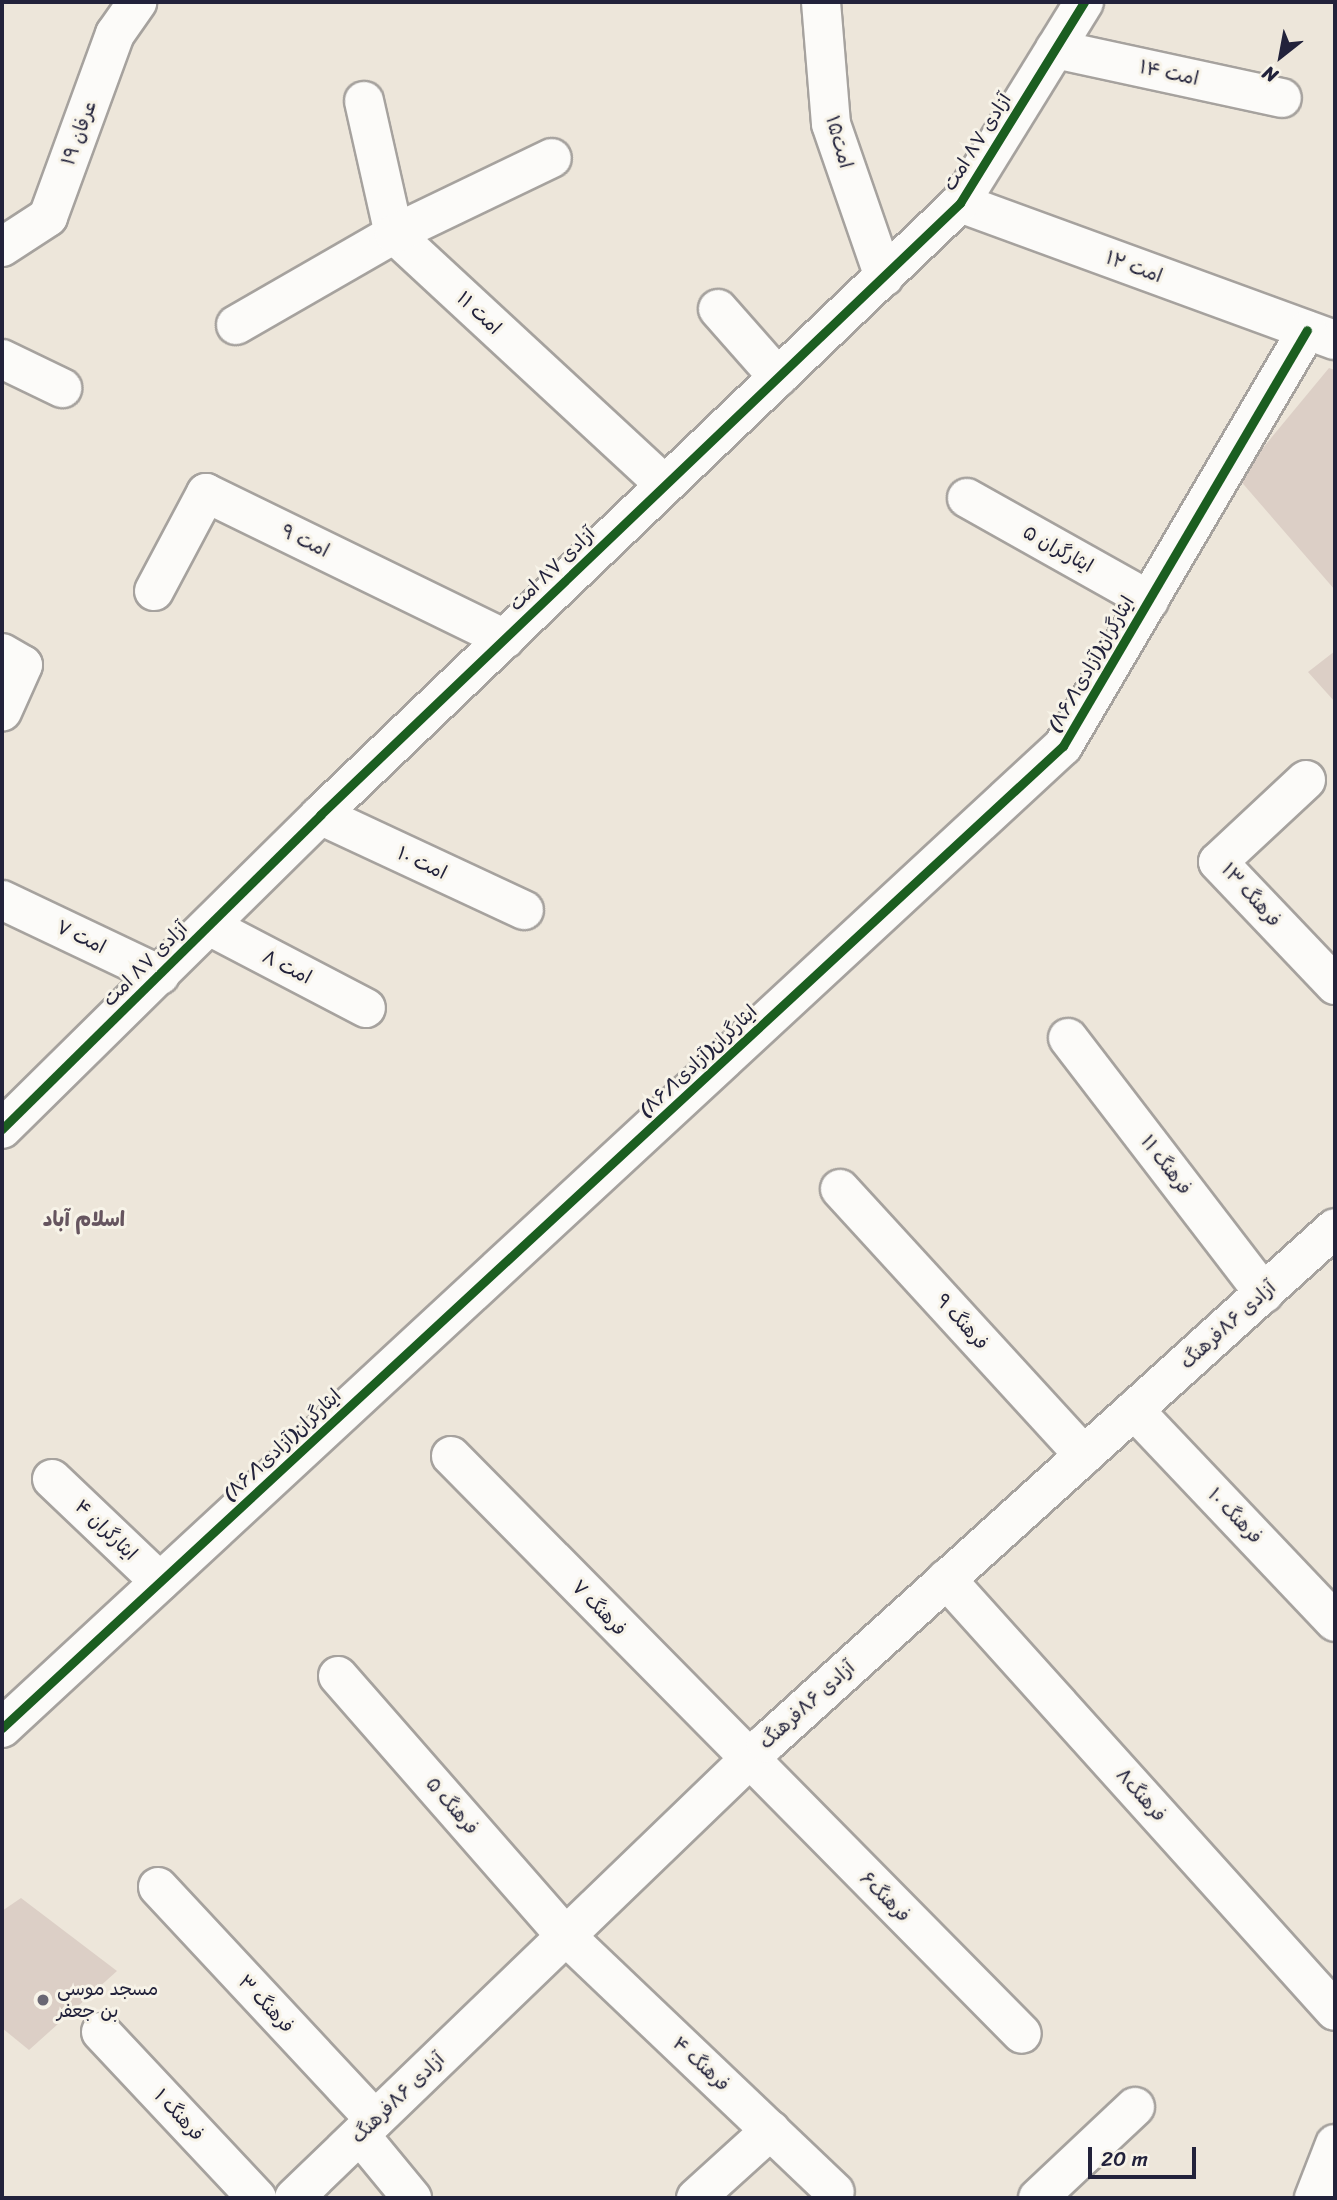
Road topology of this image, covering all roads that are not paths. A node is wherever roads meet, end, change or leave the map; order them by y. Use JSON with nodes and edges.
{"nodes":[{"id":1,"x":137,"y":2,"type":"edge"},
{"id":2,"x":821,"y":2,"type":"edge"},
{"id":3,"x":1084,"y":2,"type":"edge"},
{"id":4,"x":1055,"y":49,"type":"junction"},
{"id":5,"x":1282,"y":98,"type":"dead end"},
{"id":6,"x":364,"y":101,"type":"dead end"},
{"id":7,"x":551,"y":158,"type":"dead end"},
{"id":8,"x":960,"y":203,"type":"junction"},
{"id":9,"x":394,"y":234,"type":"junction"},
{"id":10,"x":2,"y":247,"type":"edge"},
{"id":11,"x":884,"y":277,"type":"junction"},
{"id":12,"x":718,"y":309,"type":"dead end"},
{"id":13,"x":236,"y":325,"type":"dead end"},
{"id":14,"x":1321,"y":335,"type":"edge"},
{"id":15,"x":2,"y":359,"type":"edge"},
{"id":16,"x":778,"y":377,"type":"junction"},
{"id":17,"x":62,"y":388,"type":"dead end"},
{"id":18,"x":665,"y":485,"type":"junction"},
{"id":19,"x":967,"y":498,"type":"dead end"},
{"id":20,"x":154,"y":591,"type":"dead end"},
{"id":21,"x":1149,"y":600,"type":"junction"},
{"id":22,"x":505,"y":639,"type":"junction"},
{"id":23,"x":2,"y":653,"type":"edge"},
{"id":24,"x":2,"y":712,"type":"edge"},
{"id":25,"x":1306,"y":780,"type":"dead end"},
{"id":26,"x":320,"y":816,"type":"junction"},
{"id":27,"x":2,"y":900,"type":"edge"},
{"id":28,"x":524,"y":911,"type":"dead end"},
{"id":29,"x":209,"y":926,"type":"junction"},
{"id":30,"x":160,"y":975,"type":"junction"},
{"id":31,"x":1335,"y":985,"type":"edge"},
{"id":32,"x":366,"y":1008,"type":"dead end"},
{"id":33,"x":1068,"y":1038,"type":"dead end"},
{"id":34,"x":2,"y":1129,"type":"edge"},
{"id":35,"x":840,"y":1189,"type":"dead end"},
{"id":36,"x":1334,"y":1233,"type":"edge"},
{"id":37,"x":1264,"y":1293,"type":"junction"},
{"id":38,"x":1134,"y":1410,"type":"junction"},
{"id":39,"x":1084,"y":1455,"type":"junction"},
{"id":40,"x":451,"y":1456,"type":"dead end"},
{"id":41,"x":52,"y":1479,"type":"dead end"},
{"id":42,"x":946,"y":1579,"type":"junction"},
{"id":43,"x":160,"y":1582,"type":"junction"},
{"id":44,"x":1335,"y":1622,"type":"edge"},
{"id":45,"x":338,"y":1676,"type":"dead end"},
{"id":46,"x":2,"y":1728,"type":"edge"},
{"id":47,"x":748,"y":1760,"type":"junction"},
{"id":48,"x":158,"y":1887,"type":"dead end"},
{"id":49,"x":566,"y":1936,"type":"junction"},
{"id":50,"x":1335,"y":2011,"type":"edge"},
{"id":51,"x":101,"y":2032,"type":"dead end"},
{"id":52,"x":1022,"y":2034,"type":"dead end"},
{"id":53,"x":1135,"y":2107,"type":"dead end"},
{"id":54,"x":367,"y":2127,"type":"junction"},
{"id":55,"x":771,"y":2130,"type":"junction"},
{"id":56,"x":1335,"y":2144,"type":"edge"},
{"id":57,"x":835,"y":2192,"type":"dead end"},
{"id":58,"x":257,"y":2198,"type":"edge"},
{"id":59,"x":294,"y":2198,"type":"edge"},
{"id":60,"x":412,"y":2198,"type":"edge"},
{"id":61,"x":696,"y":2198,"type":"edge"},
{"id":62,"x":1038,"y":2198,"type":"edge"},
{"id":63,"x":1314,"y":2198,"type":"edge"}],
"edges":[{"from":1,"to":10,"type":"street","name":"عرفان ۱۹"},
{"from":2,"to":11,"type":"street","name":"امت۱۵"},
{"from":3,"to":4,"type":"street","name":"آزادی ۸۷ امت"},
{"from":4,"to":5,"type":"street","name":"امت ۱۴"},
{"from":4,"to":8,"type":"street","name":"آزادی ۸۷ امت"},
{"from":6,"to":9,"type":"street"},
{"from":7,"to":9,"type":"street"},
{"from":8,"to":11,"type":"street","name":"آزادی ۸۷ امت"},
{"from":8,"to":14,"type":"street","name":"امت ۱۲"},
{"from":9,"to":13,"type":"street"},
{"from":9,"to":18,"type":"street","name":"امت ۱۱"},
{"from":11,"to":16,"type":"street","name":"آزادی ۸۷ امت"},
{"from":12,"to":16,"type":"street"},
{"from":14,"to":21,"type":"street","name":"ایثارگران(آزادی۸۶/۱)"},
{"from":15,"to":17,"type":"street"},
{"from":16,"to":18,"type":"street","name":"آزادی ۸۷ امت"},
{"from":18,"to":22,"type":"street","name":"آزادی ۸۷ امت"},
{"from":19,"to":21,"type":"street","name":"ایثارگران ۵"},
{"from":20,"to":22,"type":"street","name":"امت ۹"},
{"from":21,"to":43,"type":"street","name":"ایثارگران(آزادی۸۶/۱)"},
{"from":22,"to":26,"type":"street","name":"آزادی ۸۷ امت"},
{"from":23,"to":24,"type":"street"},
{"from":25,"to":31,"type":"street","name":"فرهنگ ۱۳"},
{"from":26,"to":28,"type":"street","name":"امت ۱۰"},
{"from":26,"to":29,"type":"street","name":"آزادی ۸۷ امت"},
{"from":27,"to":30,"type":"street","name":"امت ۷"},
{"from":29,"to":30,"type":"street","name":"آزادی ۸۷ امت"},
{"from":29,"to":32,"type":"street","name":"امت ۸"},
{"from":30,"to":34,"type":"street","name":"آزادی ۸۷ امت"},
{"from":33,"to":37,"type":"street","name":"فرهنگ ۱۱"},
{"from":35,"to":39,"type":"street","name":"فرهنگ ۹"},
{"from":36,"to":37,"type":"street","name":"آزادی ۸۶فرهنگ"},
{"from":37,"to":38,"type":"street","name":"آزادی ۸۶فرهنگ"},
{"from":38,"to":39,"type":"street","name":"آزادی ۸۶فرهنگ"},
{"from":38,"to":44,"type":"street","name":"فرهنگ ۱۰"},
{"from":39,"to":42,"type":"street","name":"آزادی ۸۶فرهنگ"},
{"from":40,"to":47,"type":"street","name":"فرهنگ ۷"},
{"from":41,"to":43,"type":"street","name":"ایثارگران ۴"},
{"from":42,"to":47,"type":"street","name":"آزادی ۸۶فرهنگ"},
{"from":42,"to":50,"type":"street","name":"فرهنگ۸"},
{"from":43,"to":46,"type":"street","name":"ایثارگران(آزادی۸۶/۱)"},
{"from":45,"to":49,"type":"street","name":"فرهنگ ۵"},
{"from":47,"to":49,"type":"street","name":"آزادی ۸۶فرهنگ"},
{"from":47,"to":52,"type":"street","name":"فرهنگ۶"},
{"from":48,"to":54,"type":"street","name":"فرهنگ ۳"},
{"from":49,"to":54,"type":"street","name":"آزادی ۸۶فرهنگ"},
{"from":49,"to":55,"type":"street","name":"فرهنگ ۴"},
{"from":51,"to":58,"type":"street","name":"فرهنگ ۱"},
{"from":53,"to":62,"type":"street"},
{"from":54,"to":59,"type":"street","name":"آزادی ۸۶فرهنگ"},
{"from":54,"to":60,"type":"street","name":"فرهنگ ۳"},
{"from":55,"to":57,"type":"street","name":"فرهنگ ۴"},
{"from":55,"to":61,"type":"street"},
{"from":56,"to":63,"type":"street"}]}
